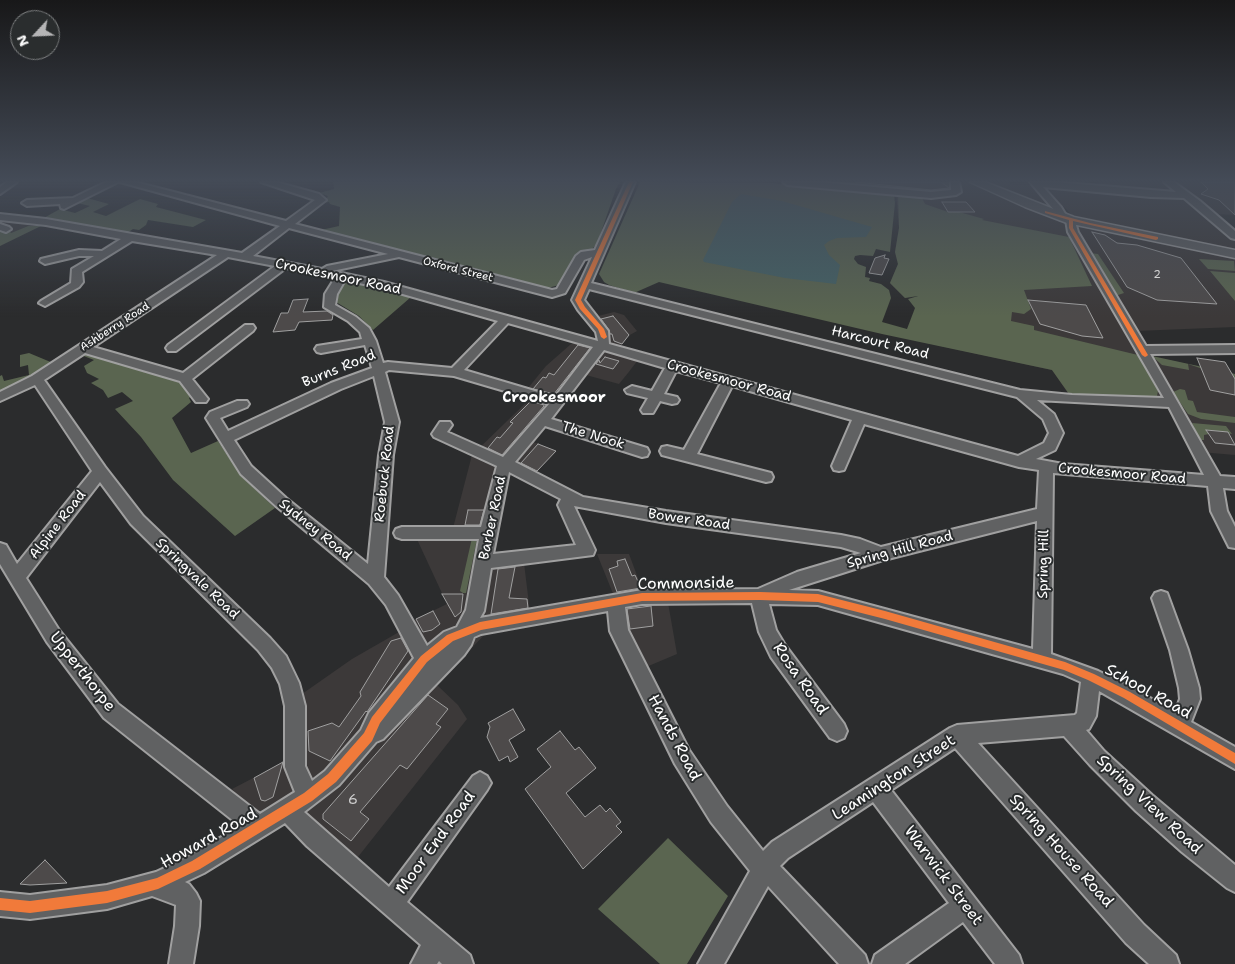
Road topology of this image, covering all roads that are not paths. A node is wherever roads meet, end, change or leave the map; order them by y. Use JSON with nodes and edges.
{"nodes":[{"id":1,"x":72,"y":227,"type":"edge"},
{"id":2,"x":284,"y":227,"type":"edge"},
{"id":3,"x":295,"y":227,"type":"edge"},
{"id":4,"x":611,"y":227,"type":"edge"},
{"id":5,"x":1070,"y":227,"type":"edge"},
{"id":6,"x":1105,"y":227,"type":"edge"},
{"id":7,"x":130,"y":238,"type":"junction"},
{"id":8,"x":227,"y":253,"type":"junction"},
{"id":9,"x":599,"y":253,"type":"junction"},
{"id":10,"x":104,"y":254,"type":"junction"},
{"id":11,"x":1235,"y":254,"type":"edge"},
{"id":12,"x":398,"y":255,"type":"junction"},
{"id":13,"x":244,"y":257,"type":"junction"},
{"id":14,"x":45,"y":261,"type":"dead end"},
{"id":15,"x":284,"y":265,"type":"junction"},
{"id":16,"x":327,"y":269,"type":"dead end"},
{"id":17,"x":342,"y":276,"type":"junction"},
{"id":18,"x":584,"y":284,"type":"junction"},
{"id":19,"x":45,"y":303,"type":"dead end"},
{"id":20,"x":505,"y":320,"type":"junction"},
{"id":21,"x":249,"y":328,"type":"dead end"},
{"id":22,"x":370,"y":341,"type":"junction"},
{"id":23,"x":1139,"y":345,"type":"junction"},
{"id":24,"x":602,"y":346,"type":"junction"},
{"id":25,"x":83,"y":348,"type":"junction"},
{"id":26,"x":172,"y":348,"type":"dead end"},
{"id":27,"x":320,"y":349,"type":"dead end"},
{"id":28,"x":1235,"y":349,"type":"edge"},
{"id":29,"x":673,"y":365,"type":"junction"},
{"id":30,"x":379,"y":369,"type":"junction"},
{"id":31,"x":455,"y":372,"type":"junction"},
{"id":32,"x":37,"y":378,"type":"junction"},
{"id":33,"x":185,"y":378,"type":"junction"},
{"id":34,"x":729,"y":380,"type":"junction"},
{"id":35,"x":632,"y":390,"type":"dead end"},
{"id":36,"x":1020,"y":394,"type":"junction"},
{"id":37,"x":655,"y":396,"type":"junction"},
{"id":38,"x":0,"y":397,"type":"edge"},
{"id":39,"x":201,"y":399,"type":"dead end"},
{"id":40,"x":672,"y":400,"type":"dead end"},
{"id":41,"x":558,"y":402,"type":"junction"},
{"id":42,"x":1173,"y":403,"type":"junction"},
{"id":43,"x":242,"y":404,"type":"dead end"},
{"id":44,"x":648,"y":410,"type":"dead end"},
{"id":45,"x":860,"y":417,"type":"junction"},
{"id":46,"x":543,"y":421,"type":"junction"},
{"id":47,"x":445,"y":424,"type":"dead end"},
{"id":48,"x":225,"y":438,"type":"junction"},
{"id":49,"x":667,"y":451,"type":"dead end"},
{"id":50,"x":642,"y":452,"type":"dead end"},
{"id":51,"x":688,"y":457,"type":"junction"},
{"id":52,"x":1018,"y":462,"type":"junction"},
{"id":53,"x":505,"y":464,"type":"junction"},
{"id":54,"x":839,"y":466,"type":"dead end"},
{"id":55,"x":1046,"y":467,"type":"junction"},
{"id":56,"x":100,"y":471,"type":"junction"},
{"id":57,"x":766,"y":477,"type":"dead end"},
{"id":58,"x":1215,"y":481,"type":"junction"},
{"id":59,"x":1235,"y":483,"type":"edge"},
{"id":60,"x":570,"y":496,"type":"junction"},
{"id":61,"x":1044,"y":513,"type":"junction"},
{"id":62,"x":402,"y":533,"type":"dead end"},
{"id":63,"x":488,"y":533,"type":"junction"},
{"id":64,"x":1235,"y":542,"type":"edge"},
{"id":65,"x":0,"y":550,"type":"edge"},
{"id":66,"x":880,"y":554,"type":"junction"},
{"id":67,"x":483,"y":562,"type":"junction"},
{"id":68,"x":16,"y":578,"type":"junction"},
{"id":69,"x":375,"y":579,"type":"junction"},
{"id":70,"x":760,"y":596,"type":"junction"},
{"id":71,"x":1161,"y":598,"type":"dead end"},
{"id":72,"x":616,"y":600,"type":"junction"},
{"id":73,"x":464,"y":632,"type":"junction"},
{"id":74,"x":1042,"y":660,"type":"junction"},
{"id":75,"x":430,"y":664,"type":"junction"},
{"id":76,"x":1091,"y":677,"type":"junction"},
{"id":77,"x":1068,"y":725,"type":"junction"},
{"id":78,"x":1180,"y":725,"type":"junction"},
{"id":79,"x":838,"y":731,"type":"dead end"},
{"id":80,"x":957,"y":735,"type":"junction"},
{"id":81,"x":1235,"y":759,"type":"edge"},
{"id":82,"x":480,"y":782,"type":"dead end"},
{"id":83,"x":876,"y":789,"type":"junction"},
{"id":84,"x":308,"y":797,"type":"junction"},
{"id":85,"x":287,"y":810,"type":"junction"},
{"id":86,"x":259,"y":827,"type":"junction"},
{"id":87,"x":763,"y":866,"type":"junction"},
{"id":88,"x":1235,"y":880,"type":"edge"},
{"id":89,"x":158,"y":883,"type":"junction"},
{"id":90,"x":0,"y":904,"type":"edge"},
{"id":91,"x":391,"y":904,"type":"junction"},
{"id":92,"x":966,"y":906,"type":"junction"},
{"id":93,"x":437,"y":942,"type":"junction"},
{"id":94,"x":181,"y":964,"type":"edge"},
{"id":95,"x":423,"y":964,"type":"edge"},
{"id":96,"x":461,"y":964,"type":"edge"},
{"id":97,"x":710,"y":964,"type":"edge"},
{"id":98,"x":856,"y":964,"type":"edge"},
{"id":99,"x":884,"y":964,"type":"edge"},
{"id":100,"x":1010,"y":964,"type":"edge"},
{"id":101,"x":1166,"y":964,"type":"edge"}],
"edges":[{"from":1,"to":7,"type":"street","name":"Crookesmoor Road"},
{"from":2,"to":13,"type":"street"},
{"from":3,"to":12,"type":"street","name":"Oxford Street"},
{"from":4,"to":9,"type":"street"},
{"from":5,"to":23,"type":"street"},
{"from":6,"to":11,"type":"main road"},
{"from":7,"to":8,"type":"street","name":"Crookesmoor Road"},
{"from":7,"to":10,"type":"street"},
{"from":8,"to":13,"type":"street","name":"Crookesmoor Road"},
{"from":8,"to":25,"type":"street","name":"Ashberry Road"},
{"from":9,"to":12,"type":"street","name":"Oxford Street"},
{"from":9,"to":18,"type":"street"},
{"from":10,"to":14,"type":"street"},
{"from":10,"to":19,"type":"street"},
{"from":12,"to":16,"type":"street"},
{"from":13,"to":15,"type":"street","name":"Crookesmoor Road"},
{"from":15,"to":17,"type":"street","name":"Crookesmoor Road"},
{"from":15,"to":26,"type":"street"},
{"from":17,"to":20,"type":"street","name":"Crookesmoor Road"},
{"from":17,"to":22,"type":"street","name":"Roebuck Road"},
{"from":18,"to":24,"type":"street"},
{"from":18,"to":36,"type":"street","name":"Harcourt Road"},
{"from":20,"to":24,"type":"street","name":"Crookesmoor Road"},
{"from":20,"to":31,"type":"street"},
{"from":21,"to":33,"type":"street"},
{"from":22,"to":27,"type":"street"},
{"from":22,"to":30,"type":"street","name":"Roebuck Road"},
{"from":23,"to":28,"type":"street"},
{"from":23,"to":42,"type":"street"},
{"from":24,"to":29,"type":"street","name":"Crookesmoor Road"},
{"from":24,"to":41,"type":"street","name":"Barber Road"},
{"from":25,"to":32,"type":"street","name":"Ashberry Road"},
{"from":25,"to":33,"type":"street"},
{"from":29,"to":34,"type":"street","name":"Crookesmoor Road"},
{"from":29,"to":37,"type":"street"},
{"from":30,"to":31,"type":"street","name":"Burns Road"},
{"from":30,"to":48,"type":"street","name":"Burns Road"},
{"from":30,"to":69,"type":"street","name":"Roebuck Road"},
{"from":31,"to":41,"type":"street","name":"Burns Road"},
{"from":32,"to":38,"type":"street","name":"Ashberry Road"},
{"from":32,"to":56,"type":"street","name":"Springvale Road"},
{"from":33,"to":39,"type":"street"},
{"from":34,"to":45,"type":"street","name":"Crookesmoor Road"},
{"from":34,"to":51,"type":"street"},
{"from":35,"to":37,"type":"street"},
{"from":36,"to":42,"type":"street","name":"Harcourt Road"},
{"from":36,"to":52,"type":"street"},
{"from":37,"to":40,"type":"street"},
{"from":37,"to":44,"type":"street"},
{"from":41,"to":46,"type":"street","name":"Barber Road"},
{"from":42,"to":58,"type":"street"},
{"from":43,"to":48,"type":"street","name":"Sydney Road"},
{"from":45,"to":52,"type":"street","name":"Crookesmoor Road"},
{"from":45,"to":54,"type":"street"},
{"from":46,"to":50,"type":"street","name":"The Nook"},
{"from":46,"to":53,"type":"street","name":"Barber Road"},
{"from":47,"to":53,"type":"street","name":"Bower Road"},
{"from":48,"to":69,"type":"street","name":"Sydney Road"},
{"from":49,"to":51,"type":"street"},
{"from":51,"to":57,"type":"street"},
{"from":52,"to":55,"type":"street","name":"Crookesmoor Road"},
{"from":53,"to":60,"type":"street","name":"Bower Road"},
{"from":53,"to":63,"type":"street","name":"Barber Road"},
{"from":55,"to":58,"type":"street","name":"Crookesmoor Road"},
{"from":55,"to":61,"type":"street","name":"Spring Hill"},
{"from":56,"to":68,"type":"street","name":"Alpine Road"},
{"from":56,"to":84,"type":"street","name":"Springvale Road"},
{"from":58,"to":59,"type":"street","name":"Crookesmoor Road"},
{"from":58,"to":64,"type":"street"},
{"from":60,"to":66,"type":"street","name":"Bower Road"},
{"from":60,"to":67,"type":"street"},
{"from":61,"to":66,"type":"street","name":"Spring Hill Road"},
{"from":61,"to":74,"type":"street","name":"Spring Hill"},
{"from":62,"to":63,"type":"street"},
{"from":63,"to":67,"type":"street","name":"Barber Road"},
{"from":65,"to":68,"type":"street","name":"Upperthorpe"},
{"from":66,"to":70,"type":"street","name":"Spring Hill Road"},
{"from":67,"to":73,"type":"street","name":"Barber Road"},
{"from":68,"to":86,"type":"street","name":"Upperthorpe"},
{"from":69,"to":75,"type":"street","name":"Sydney Road"},
{"from":70,"to":72,"type":"street","name":"Commonside"},
{"from":70,"to":74,"type":"street","name":"Commonside"},
{"from":70,"to":79,"type":"street","name":"Rosa Road"},
{"from":71,"to":78,"type":"street"},
{"from":72,"to":73,"type":"street","name":"Commonside"},
{"from":72,"to":87,"type":"street","name":"Hands Road"},
{"from":73,"to":75,"type":"street"},
{"from":74,"to":76,"type":"street","name":"School Road"},
{"from":75,"to":84,"type":"street"},
{"from":76,"to":77,"type":"street","name":"Leamington Street"},
{"from":76,"to":78,"type":"street","name":"School Road"},
{"from":77,"to":80,"type":"street","name":"Leamington Street"},
{"from":77,"to":88,"type":"street","name":"Spring View Road"},
{"from":78,"to":81,"type":"street","name":"School Road"},
{"from":80,"to":83,"type":"street","name":"Leamington Street"},
{"from":80,"to":101,"type":"street","name":"Spring House Road"},
{"from":82,"to":91,"type":"street","name":"Moor End Road"},
{"from":83,"to":87,"type":"street","name":"Leamington Street"},
{"from":83,"to":92,"type":"street","name":"Warwick Street"},
{"from":84,"to":85,"type":"street","name":"Howard Road"},
{"from":85,"to":86,"type":"street","name":"Howard Road"},
{"from":85,"to":91,"type":"street"},
{"from":86,"to":89,"type":"street","name":"Howard Road"},
{"from":87,"to":97,"type":"street"},
{"from":87,"to":98,"type":"street","name":"Hands Road"},
{"from":89,"to":90,"type":"street","name":"Howard Road"},
{"from":89,"to":94,"type":"street"},
{"from":91,"to":93,"type":"street"},
{"from":92,"to":99,"type":"street"},
{"from":92,"to":100,"type":"street","name":"Warwick Street"},
{"from":93,"to":95,"type":"street"},
{"from":93,"to":96,"type":"street"}]}
